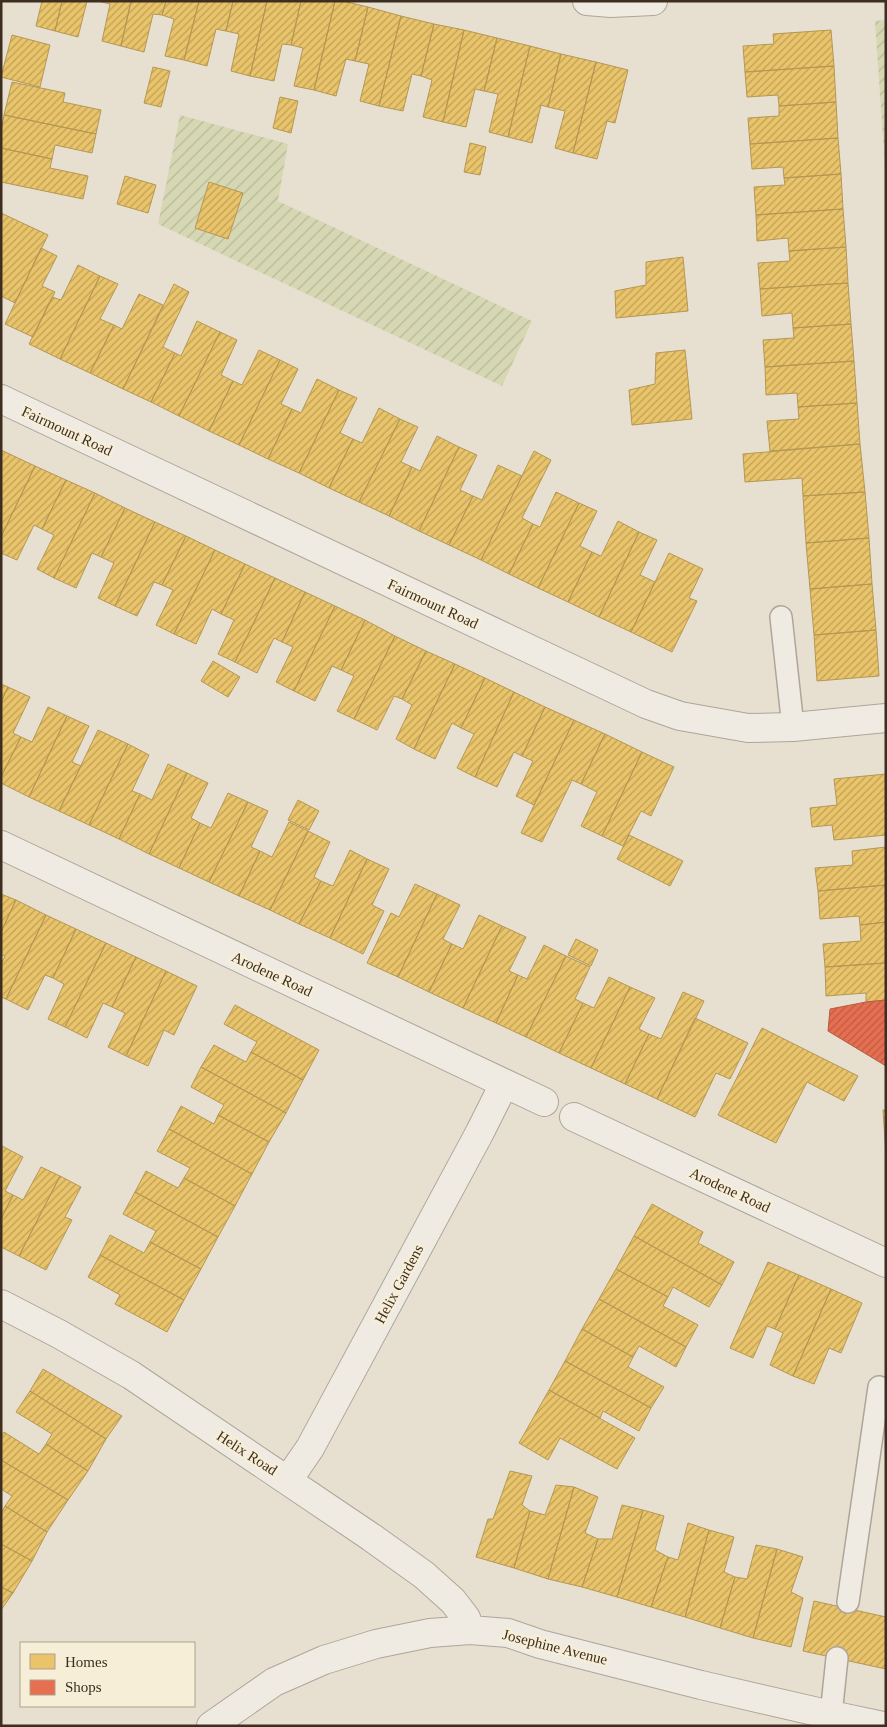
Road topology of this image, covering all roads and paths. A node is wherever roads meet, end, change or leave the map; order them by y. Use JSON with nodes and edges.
{"nodes":[{"id":1,"x":587,"y":1,"type":"edge"},
{"id":2,"x":653,"y":1,"type":"edge"},
{"id":3,"x":1,"y":399,"type":"edge"},
{"id":4,"x":781,"y":617,"type":"dead end"},
{"id":5,"x":886,"y":718,"type":"edge"},
{"id":6,"x":793,"y":727,"type":"junction"},
{"id":7,"x":1,"y":845,"type":"edge"},
{"id":8,"x":504,"y":1084,"type":"junction"},
{"id":9,"x":544,"y":1102,"type":"dead end"},
{"id":10,"x":574,"y":1117,"type":"dead end"},
{"id":11,"x":886,"y":1263,"type":"edge"},
{"id":12,"x":1,"y":1304,"type":"edge"},
{"id":13,"x":879,"y":1387,"type":"dead end"},
{"id":14,"x":288,"y":1480,"type":"junction"},
{"id":15,"x":848,"y":1602,"type":"dead end"},
{"id":16,"x":470,"y":1630,"type":"junction"},
{"id":17,"x":837,"y":1658,"type":"dead end"},
{"id":18,"x":831,"y":1715,"type":"junction"},
{"id":19,"x":211,"y":1726,"type":"edge"},
{"id":20,"x":883,"y":1726,"type":"edge"}],
"edges":[{"from":1,"to":2,"type":"street"},
{"from":3,"to":6,"type":"street","name":"Fairmount Road"},
{"from":4,"to":6,"type":"lane"},
{"from":5,"to":6,"type":"street","name":"Fairmount Road"},
{"from":7,"to":8,"type":"street","name":"Arodene Road"},
{"from":8,"to":9,"type":"street","name":"Arodene Road"},
{"from":8,"to":14,"type":"street","name":"Helix Gardens"},
{"from":10,"to":11,"type":"street","name":"Arodene Road"},
{"from":12,"to":14,"type":"street","name":"Helix Road"},
{"from":13,"to":15,"type":"lane"},
{"from":14,"to":16,"type":"street","name":"Helix Road"},
{"from":16,"to":18,"type":"street","name":"Josephine Avenue"},
{"from":16,"to":19,"type":"street","name":"Josephine Avenue"},
{"from":17,"to":18,"type":"lane"},
{"from":18,"to":20,"type":"street","name":"Josephine Avenue"}]}
